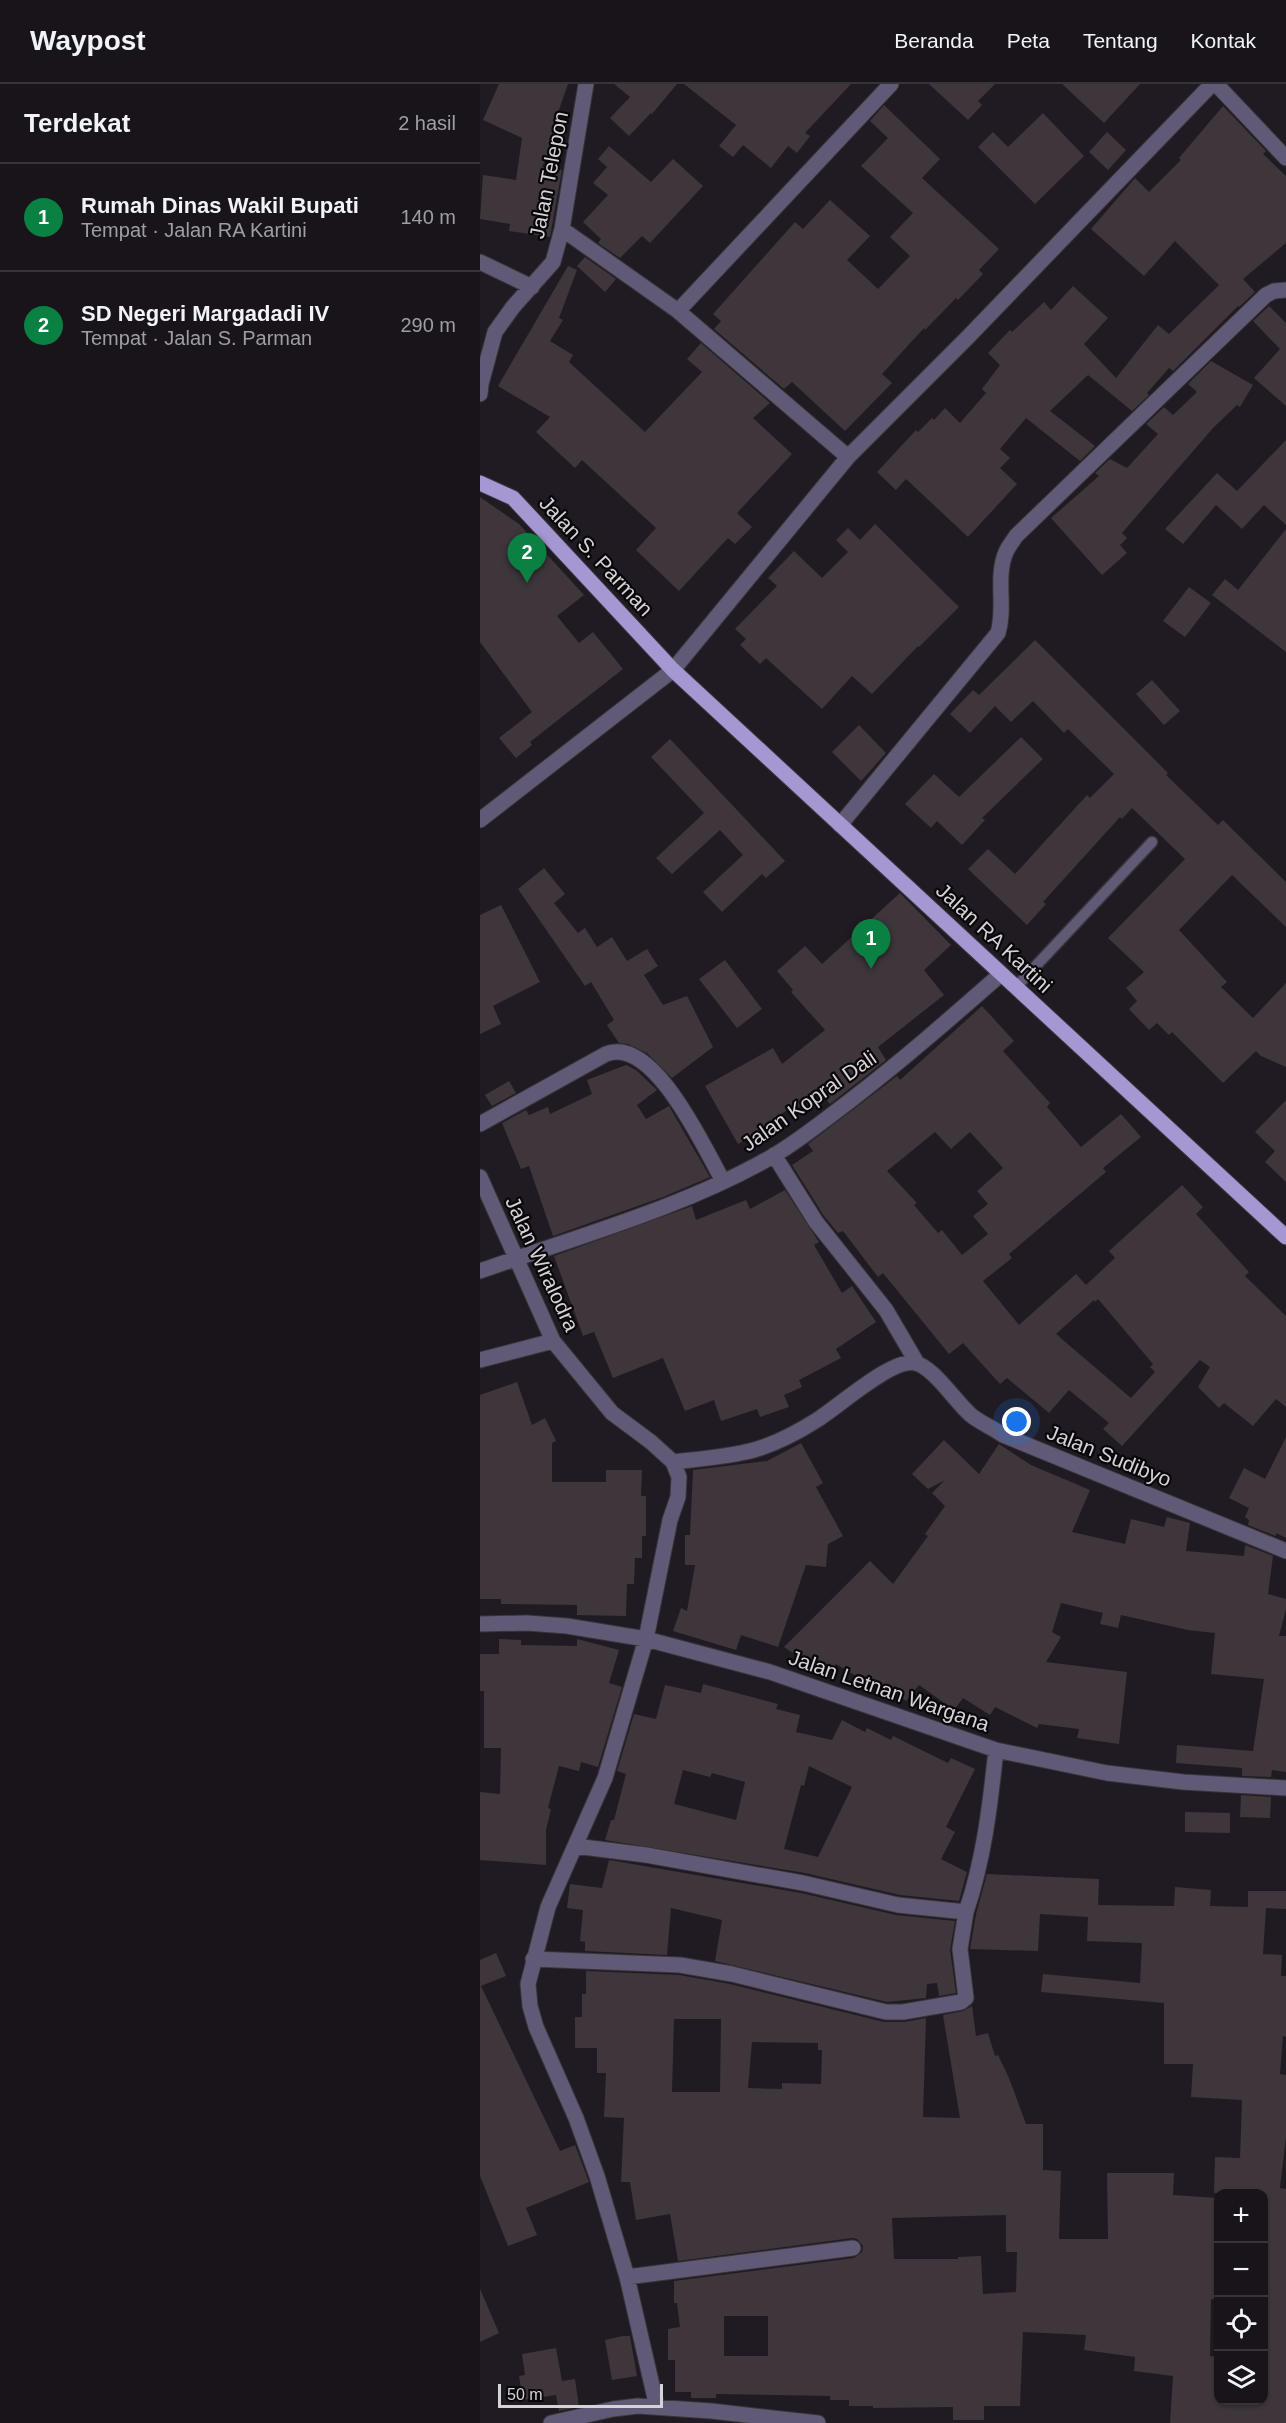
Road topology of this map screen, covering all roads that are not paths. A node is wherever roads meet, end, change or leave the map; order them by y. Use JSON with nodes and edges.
{"nodes":[{"id":1,"x":586,"y":84,"type":"edge"},
{"id":2,"x":891,"y":84,"type":"edge"},
{"id":3,"x":1214,"y":84,"type":"edge"},
{"id":4,"x":1286,"y":158,"type":"edge"},
{"id":5,"x":562,"y":229,"type":"junction"},
{"id":6,"x":480,"y":262,"type":"edge"},
{"id":7,"x":532,"y":287,"type":"junction"},
{"id":8,"x":1286,"y":290,"type":"edge"},
{"id":9,"x":678,"y":311,"type":"junction"},
{"id":10,"x":480,"y":394,"type":"edge"},
{"id":11,"x":848,"y":457,"type":"junction"},
{"id":12,"x":480,"y":483,"type":"edge"},
{"id":13,"x":673,"y":670,"type":"junction"},
{"id":14,"x":480,"y":820,"type":"edge"},
{"id":15,"x":840,"y":825,"type":"junction"},
{"id":16,"x":1152,"y":842,"type":"dead end"},
{"id":17,"x":1001,"y":974,"type":"junction"},
{"id":18,"x":1016,"y":987,"type":"junction"},
{"id":19,"x":480,"y":1124,"type":"edge"},
{"id":20,"x":774,"y":1155,"type":"junction"},
{"id":21,"x":480,"y":1177,"type":"edge"},
{"id":22,"x":723,"y":1181,"type":"junction"},
{"id":23,"x":1286,"y":1238,"type":"edge"},
{"id":24,"x":515,"y":1258,"type":"junction"},
{"id":25,"x":480,"y":1271,"type":"edge"},
{"id":26,"x":552,"y":1341,"type":"junction"},
{"id":27,"x":480,"y":1360,"type":"edge"},
{"id":28,"x":917,"y":1363,"type":"junction"},
{"id":29,"x":673,"y":1462,"type":"junction"},
{"id":30,"x":1286,"y":1551,"type":"edge"},
{"id":31,"x":480,"y":1624,"type":"edge"},
{"id":32,"x":646,"y":1640,"type":"junction"},
{"id":33,"x":996,"y":1750,"type":"junction"},
{"id":34,"x":1286,"y":1788,"type":"edge"},
{"id":35,"x":575,"y":1846,"type":"junction"},
{"id":36,"x":966,"y":1912,"type":"junction"},
{"id":37,"x":533,"y":1959,"type":"junction"},
{"id":38,"x":854,"y":2248,"type":"dead end"},
{"id":39,"x":627,"y":2277,"type":"junction"},
{"id":40,"x":657,"y":2407,"type":"junction"},
{"id":41,"x":551,"y":2423,"type":"edge"},
{"id":42,"x":818,"y":2423,"type":"edge"}],
"edges":[{"from":1,"to":5,"type":"street","name":"Jalan Telepon"},
{"from":2,"to":9,"type":"street"},
{"from":3,"to":4,"type":"street"},
{"from":3,"to":11,"type":"street"},
{"from":5,"to":7,"type":"street","name":"Jalan Telepon"},
{"from":5,"to":9,"type":"street"},
{"from":6,"to":7,"type":"street"},
{"from":7,"to":10,"type":"street","name":"Jalan Telepon"},
{"from":8,"to":15,"type":"street"},
{"from":9,"to":11,"type":"street"},
{"from":11,"to":13,"type":"street"},
{"from":12,"to":13,"type":"main road","name":"Jalan S. Parman"},
{"from":13,"to":14,"type":"street"},
{"from":13,"to":15,"type":"main road","name":"Jalan RA Kartini"},
{"from":15,"to":17,"type":"main road","name":"Jalan RA Kartini"},
{"from":16,"to":18,"type":"lane"},
{"from":17,"to":18,"type":"main road","name":"Jalan RA Kartini"},
{"from":17,"to":20,"type":"street","name":"Jalan Kopral Dali"},
{"from":18,"to":23,"type":"main road","name":"Jalan RA Kartini"},
{"from":19,"to":22,"type":"street"},
{"from":20,"to":22,"type":"street","name":"Jalan Kopral Dali"},
{"from":20,"to":28,"type":"street","name":"Jalan Sudibyo"},
{"from":21,"to":24,"type":"street","name":"Jalan Wiralodra"},
{"from":22,"to":24,"type":"street","name":"Jalan Kopral Dali"},
{"from":24,"to":25,"type":"street","name":"Jalan Kopral Dali"},
{"from":24,"to":26,"type":"street","name":"Jalan Wiralodra"},
{"from":26,"to":27,"type":"street"},
{"from":26,"to":29,"type":"street","name":"Jalan Wiralodra"},
{"from":28,"to":29,"type":"street"},
{"from":28,"to":30,"type":"street","name":"Jalan Sudibyo"},
{"from":29,"to":32,"type":"street"},
{"from":31,"to":32,"type":"street","name":"Jalan Letnan Wargana"},
{"from":32,"to":33,"type":"street","name":"Jalan Letnan Wargana"},
{"from":32,"to":35,"type":"street"},
{"from":33,"to":34,"type":"street","name":"Jalan Letnan Wargana"},
{"from":33,"to":36,"type":"street"},
{"from":35,"to":36,"type":"street"},
{"from":35,"to":37,"type":"street"},
{"from":36,"to":37,"type":"street"},
{"from":37,"to":39,"type":"street"},
{"from":38,"to":39,"type":"street"},
{"from":39,"to":40,"type":"street"},
{"from":40,"to":41,"type":"street"},
{"from":40,"to":42,"type":"street"}]}
